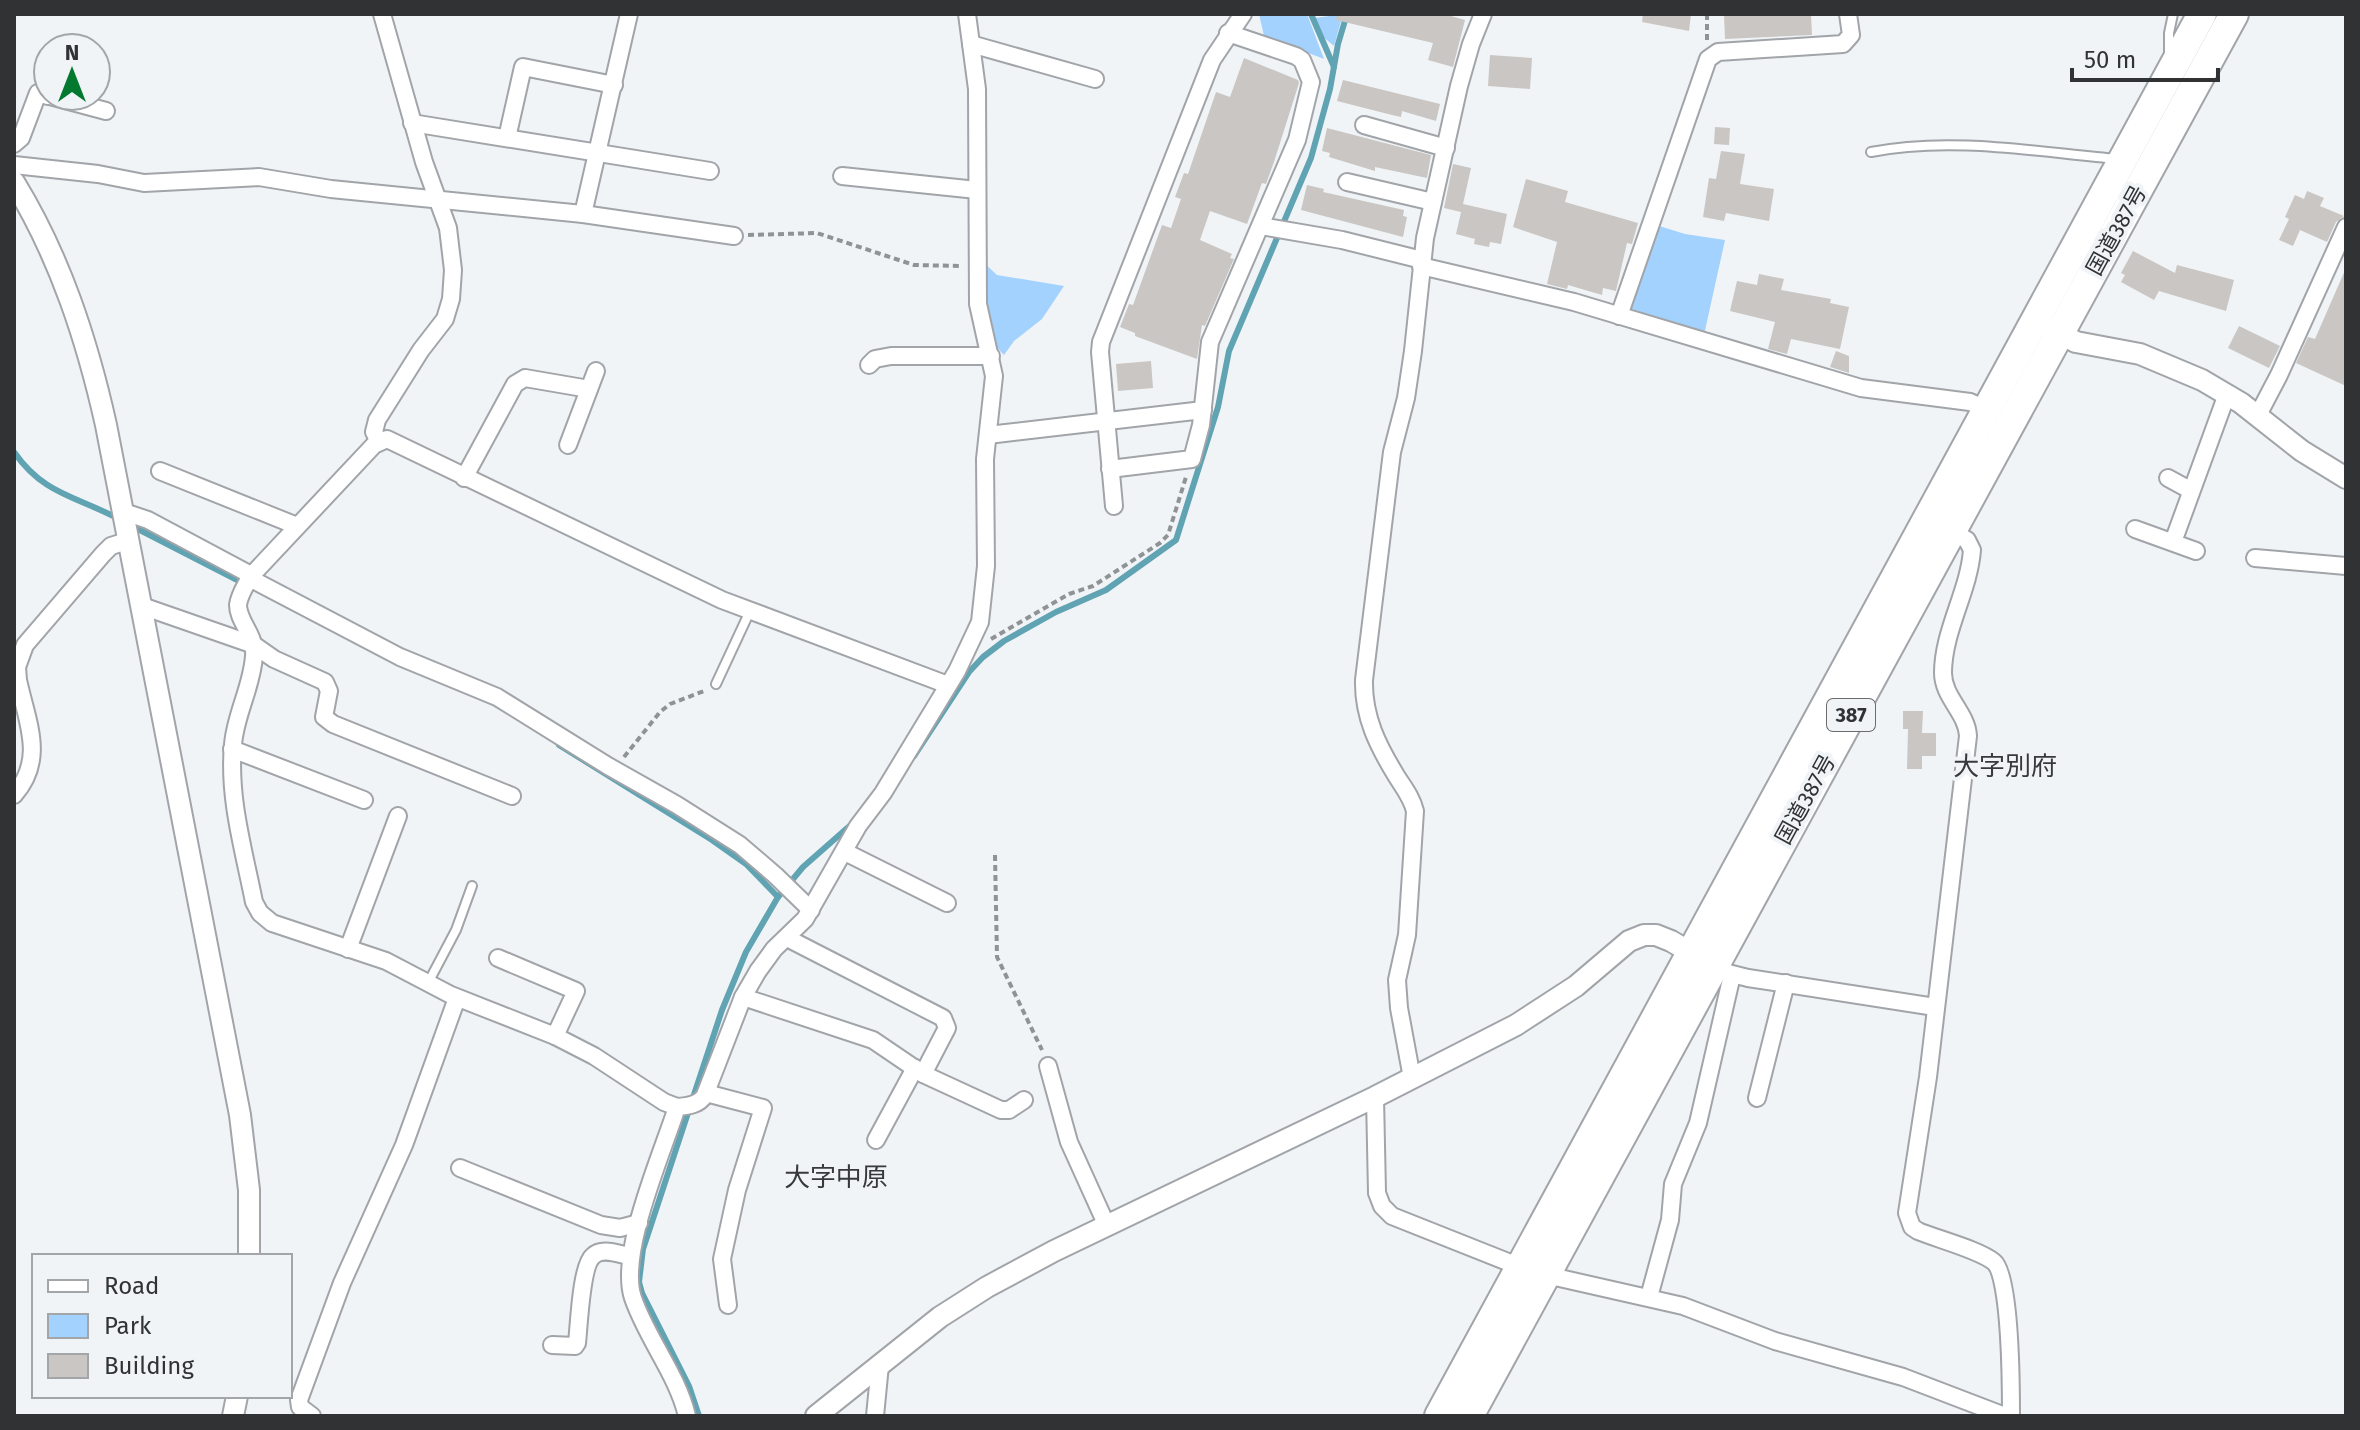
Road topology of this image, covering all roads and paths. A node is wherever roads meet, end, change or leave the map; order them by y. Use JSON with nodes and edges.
{"nodes":[{"id":1,"x":382,"y":14,"type":"edge"},
{"id":2,"x":629,"y":14,"type":"edge"},
{"id":3,"x":967,"y":14,"type":"edge"},
{"id":4,"x":1243,"y":14,"type":"edge"},
{"id":5,"x":1483,"y":14,"type":"edge"},
{"id":6,"x":1848,"y":14,"type":"edge"},
{"id":7,"x":2173,"y":14,"type":"edge"},
{"id":8,"x":2202,"y":14,"type":"edge"},
{"id":9,"x":2234,"y":14,"type":"edge"},
{"id":10,"x":1228,"y":33,"type":"junction"},
{"id":11,"x":971,"y":44,"type":"junction"},
{"id":12,"x":2170,"y":73,"type":"junction"},
{"id":13,"x":1095,"y":79,"type":"dead end"},
{"id":14,"x":614,"y":85,"type":"junction"},
{"id":15,"x":32,"y":109,"type":"edge"},
{"id":16,"x":412,"y":123,"type":"junction"},
{"id":17,"x":1364,"y":125,"type":"dead end"},
{"id":18,"x":507,"y":138,"type":"junction"},
{"id":19,"x":14,"y":144,"type":"edge"},
{"id":20,"x":1446,"y":148,"type":"junction"},
{"id":21,"x":1871,"y":152,"type":"dead end"},
{"id":22,"x":598,"y":153,"type":"junction"},
{"id":23,"x":2123,"y":159,"type":"junction"},
{"id":24,"x":14,"y":165,"type":"edge"},
{"id":25,"x":710,"y":171,"type":"dead end"},
{"id":26,"x":842,"y":176,"type":"dead end"},
{"id":27,"x":14,"y":182,"type":"edge"},
{"id":28,"x":1347,"y":182,"type":"dead end"},
{"id":29,"x":977,"y":190,"type":"junction"},
{"id":30,"x":437,"y":198,"type":"junction"},
{"id":31,"x":1433,"y":202,"type":"junction"},
{"id":32,"x":583,"y":214,"type":"junction"},
{"id":33,"x":1261,"y":226,"type":"junction"},
{"id":34,"x":2346,"y":227,"type":"edge"},
{"id":35,"x":734,"y":236,"type":"joint"},
{"id":36,"x":1421,"y":263,"type":"junction"},
{"id":37,"x":976,"y":266,"type":"junction"},
{"id":38,"x":1619,"y":316,"type":"junction"},
{"id":39,"x":2047,"y":327,"type":"junction"},
{"id":40,"x":991,"y":356,"type":"junction"},
{"id":41,"x":869,"y":365,"type":"dead end"},
{"id":42,"x":596,"y":371,"type":"dead end"},
{"id":43,"x":589,"y":389,"type":"junction"},
{"id":44,"x":2227,"y":394,"type":"junction"},
{"id":45,"x":1986,"y":409,"type":"junction"},
{"id":46,"x":1203,"y":410,"type":"junction"},
{"id":47,"x":2258,"y":415,"type":"junction"},
{"id":48,"x":1105,"y":422,"type":"junction"},
{"id":49,"x":988,"y":435,"type":"junction"},
{"id":50,"x":379,"y":442,"type":"junction"},
{"id":51,"x":568,"y":445,"type":"dead end"},
{"id":52,"x":1192,"y":459,"type":"junction"},
{"id":53,"x":1110,"y":469,"type":"junction"},
{"id":54,"x":160,"y":471,"type":"dead end"},
{"id":55,"x":464,"y":478,"type":"junction"},
{"id":56,"x":2168,"y":478,"type":"dead end"},
{"id":57,"x":2346,"y":478,"type":"edge"},
{"id":58,"x":2190,"y":490,"type":"junction"},
{"id":59,"x":1114,"y":506,"type":"dead end"},
{"id":60,"x":124,"y":516,"type":"junction"},
{"id":61,"x":297,"y":526,"type":"junction"},
{"id":62,"x":2135,"y":529,"type":"dead end"},
{"id":63,"x":1951,"y":531,"type":"junction"},
{"id":64,"x":2173,"y":542,"type":"junction"},
{"id":65,"x":130,"y":545,"type":"junction"},
{"id":66,"x":2196,"y":551,"type":"dead end"},
{"id":67,"x":2255,"y":558,"type":"dead end"},
{"id":68,"x":2346,"y":566,"type":"edge"},
{"id":69,"x":246,"y":585,"type":"junction"},
{"id":70,"x":142,"y":606,"type":"junction"},
{"id":71,"x":751,"y":610,"type":"junction"},
{"id":72,"x":254,"y":645,"type":"junction"},
{"id":73,"x":965,"y":655,"type":"junction"},
{"id":74,"x":716,"y":684,"type":"joint"},
{"id":75,"x":948,"y":685,"type":"junction"},
{"id":76,"x":232,"y":749,"type":"junction"},
{"id":77,"x":607,"y":766,"type":"junction"},
{"id":78,"x":14,"y":795,"type":"edge"},
{"id":79,"x":512,"y":796,"type":"dead end"},
{"id":80,"x":364,"y":800,"type":"dead end"},
{"id":81,"x":398,"y":816,"type":"dead end"},
{"id":82,"x":845,"y":852,"type":"junction"},
{"id":83,"x":995,"y":855,"type":"dead end"},
{"id":84,"x":472,"y":886,"type":"dead end"},
{"id":85,"x":947,"y":903,"type":"dead end"},
{"id":86,"x":811,"y":910,"type":"junction"},
{"id":87,"x":787,"y":938,"type":"junction"},
{"id":88,"x":348,"y":949,"type":"junction"},
{"id":89,"x":498,"y":958,"type":"dead end"},
{"id":90,"x":1712,"y":964,"type":"junction"},
{"id":91,"x":1786,"y":983,"type":"junction"},
{"id":92,"x":427,"y":984,"type":"junction"},
{"id":93,"x":743,"y":997,"type":"junction"},
{"id":94,"x":457,"y":998,"type":"junction"},
{"id":95,"x":1935,"y":1007,"type":"junction"},
{"id":96,"x":555,"y":1036,"type":"junction"},
{"id":97,"x":1048,"y":1066,"type":"joint"},
{"id":98,"x":919,"y":1071,"type":"junction"},
{"id":99,"x":1412,"y":1078,"type":"junction"},
{"id":100,"x":706,"y":1093,"type":"junction"},
{"id":101,"x":1375,"y":1097,"type":"junction"},
{"id":102,"x":1757,"y":1098,"type":"dead end"},
{"id":103,"x":1024,"y":1100,"type":"dead end"},
{"id":104,"x":677,"y":1107,"type":"junction"},
{"id":105,"x":876,"y":1140,"type":"dead end"},
{"id":106,"x":460,"y":1168,"type":"dead end"},
{"id":107,"x":639,"y":1223,"type":"junction"},
{"id":108,"x":1107,"y":1226,"type":"junction"},
{"id":109,"x":249,"y":1254,"type":"edge"},
{"id":110,"x":629,"y":1256,"type":"junction"},
{"id":111,"x":1533,"y":1271,"type":"junction"},
{"id":112,"x":1649,"y":1297,"type":"junction"},
{"id":113,"x":728,"y":1305,"type":"dead end"},
{"id":114,"x":552,"y":1345,"type":"dead end"},
{"id":115,"x":880,"y":1365,"type":"junction"},
{"id":116,"x":312,"y":1416,"type":"edge"},
{"id":117,"x":687,"y":1416,"type":"edge"},
{"id":118,"x":816,"y":1416,"type":"edge"},
{"id":119,"x":875,"y":1416,"type":"edge"},
{"id":120,"x":1439,"y":1416,"type":"edge"},
{"id":121,"x":1469,"y":1416,"type":"edge"},
{"id":122,"x":2008,"y":1416,"type":"edge"}],
"edges":[{"from":1,"to":16,"type":"street"},
{"from":2,"to":14,"type":"street"},
{"from":3,"to":11,"type":"street"},
{"from":4,"to":10,"type":"street"},
{"from":5,"to":20,"type":"street"},
{"from":6,"to":38,"type":"street"},
{"from":7,"to":12,"type":"lane"},
{"from":8,"to":12,"type":"highway","name":"国道387号","number":"387"},
{"from":9,"to":39,"type":"highway","name":"国道387号","number":"387"},
{"from":10,"to":33,"type":"street"},
{"from":10,"to":48,"type":"street"},
{"from":11,"to":13,"type":"street"},
{"from":11,"to":29,"type":"street"},
{"from":12,"to":23,"type":"highway","name":"国道387号","number":"387"},
{"from":14,"to":18,"type":"street"},
{"from":14,"to":22,"type":"street"},
{"from":15,"to":19,"type":"street"},
{"from":16,"to":18,"type":"street"},
{"from":16,"to":30,"type":"street"},
{"from":17,"to":20,"type":"street"},
{"from":18,"to":22,"type":"street"},
{"from":20,"to":31,"type":"street"},
{"from":21,"to":23,"type":"lane"},
{"from":22,"to":25,"type":"street"},
{"from":22,"to":32,"type":"street"},
{"from":23,"to":39,"type":"highway","name":"国道387号","number":"387"},
{"from":24,"to":30,"type":"street"},
{"from":26,"to":29,"type":"street"},
{"from":27,"to":60,"type":"street"},
{"from":28,"to":31,"type":"street"},
{"from":29,"to":37,"type":"street"},
{"from":30,"to":32,"type":"street"},
{"from":30,"to":50,"type":"street"},
{"from":31,"to":36,"type":"street"},
{"from":32,"to":35,"type":"street"},
{"from":33,"to":36,"type":"street"},
{"from":33,"to":46,"type":"street"},
{"from":34,"to":47,"type":"street"},
{"from":35,"to":37,"type":"path"},
{"from":36,"to":38,"type":"street"},
{"from":36,"to":99,"type":"street"},
{"from":37,"to":40,"type":"street"},
{"from":38,"to":45,"type":"street"},
{"from":39,"to":44,"type":"street"},
{"from":39,"to":45,"type":"highway","name":"国道387号","number":"387"},
{"from":39,"to":63,"type":"highway","name":"国道387号","number":"387"},
{"from":40,"to":41,"type":"street"},
{"from":40,"to":49,"type":"street"},
{"from":42,"to":43,"type":"street"},
{"from":43,"to":51,"type":"street"},
{"from":43,"to":55,"type":"street"},
{"from":44,"to":47,"type":"street"},
{"from":44,"to":58,"type":"street"},
{"from":45,"to":90,"type":"highway","name":"国道387号","number":"387"},
{"from":46,"to":48,"type":"street"},
{"from":46,"to":52,"type":"street"},
{"from":47,"to":57,"type":"street"},
{"from":48,"to":49,"type":"street"},
{"from":48,"to":53,"type":"street"},
{"from":49,"to":73,"type":"street"},
{"from":50,"to":55,"type":"street"},
{"from":50,"to":61,"type":"street"},
{"from":52,"to":53,"type":"street"},
{"from":52,"to":73,"type":"path"},
{"from":53,"to":59,"type":"street"},
{"from":54,"to":61,"type":"street"},
{"from":55,"to":71,"type":"street"},
{"from":56,"to":58,"type":"street"},
{"from":58,"to":64,"type":"street"},
{"from":60,"to":65,"type":"street"},
{"from":60,"to":69,"type":"street"},
{"from":61,"to":69,"type":"street"},
{"from":62,"to":64,"type":"street"},
{"from":63,"to":90,"type":"highway","name":"国道387号","number":"387"},
{"from":63,"to":95,"type":"street"},
{"from":64,"to":66,"type":"street"},
{"from":65,"to":70,"type":"street"},
{"from":65,"to":78,"type":"street"},
{"from":67,"to":68,"type":"street"},
{"from":69,"to":72,"type":"street"},
{"from":69,"to":77,"type":"street"},
{"from":70,"to":72,"type":"street"},
{"from":70,"to":109,"type":"street"},
{"from":71,"to":74,"type":"lane"},
{"from":71,"to":75,"type":"street"},
{"from":72,"to":76,"type":"street"},
{"from":72,"to":79,"type":"street"},
{"from":73,"to":75,"type":"street"},
{"from":74,"to":77,"type":"path"},
{"from":75,"to":82,"type":"street"},
{"from":76,"to":80,"type":"street"},
{"from":76,"to":88,"type":"street"},
{"from":77,"to":86,"type":"street"},
{"from":81,"to":88,"type":"street"},
{"from":82,"to":85,"type":"street"},
{"from":82,"to":86,"type":"street"},
{"from":83,"to":97,"type":"path"},
{"from":84,"to":92,"type":"lane"},
{"from":86,"to":87,"type":"street"},
{"from":87,"to":93,"type":"street"},
{"from":87,"to":98,"type":"street"},
{"from":88,"to":92,"type":"street"},
{"from":89,"to":96,"type":"street"},
{"from":90,"to":91,"type":"street"},
{"from":90,"to":99,"type":"street"},
{"from":90,"to":111,"type":"highway","name":"国道387号","number":"387"},
{"from":90,"to":112,"type":"street"},
{"from":91,"to":95,"type":"street"},
{"from":91,"to":102,"type":"street"},
{"from":92,"to":94,"type":"street"},
{"from":93,"to":98,"type":"street"},
{"from":93,"to":100,"type":"street"},
{"from":94,"to":96,"type":"street"},
{"from":94,"to":116,"type":"street"},
{"from":95,"to":122,"type":"street"},
{"from":96,"to":104,"type":"street"},
{"from":97,"to":108,"type":"street"},
{"from":98,"to":103,"type":"street"},
{"from":98,"to":105,"type":"street"},
{"from":99,"to":101,"type":"street"},
{"from":100,"to":104,"type":"street"},
{"from":100,"to":113,"type":"street"},
{"from":101,"to":108,"type":"street"},
{"from":101,"to":111,"type":"street"},
{"from":104,"to":107,"type":"street"},
{"from":106,"to":107,"type":"street"},
{"from":107,"to":110,"type":"street"},
{"from":108,"to":115,"type":"street"},
{"from":110,"to":114,"type":"street"},
{"from":110,"to":117,"type":"street"},
{"from":111,"to":112,"type":"street"},
{"from":111,"to":120,"type":"highway","name":"国道387号","number":"387"},
{"from":111,"to":121,"type":"highway","name":"国道387号","number":"387"},
{"from":112,"to":122,"type":"street"},
{"from":115,"to":118,"type":"street"},
{"from":115,"to":119,"type":"street"}]}
